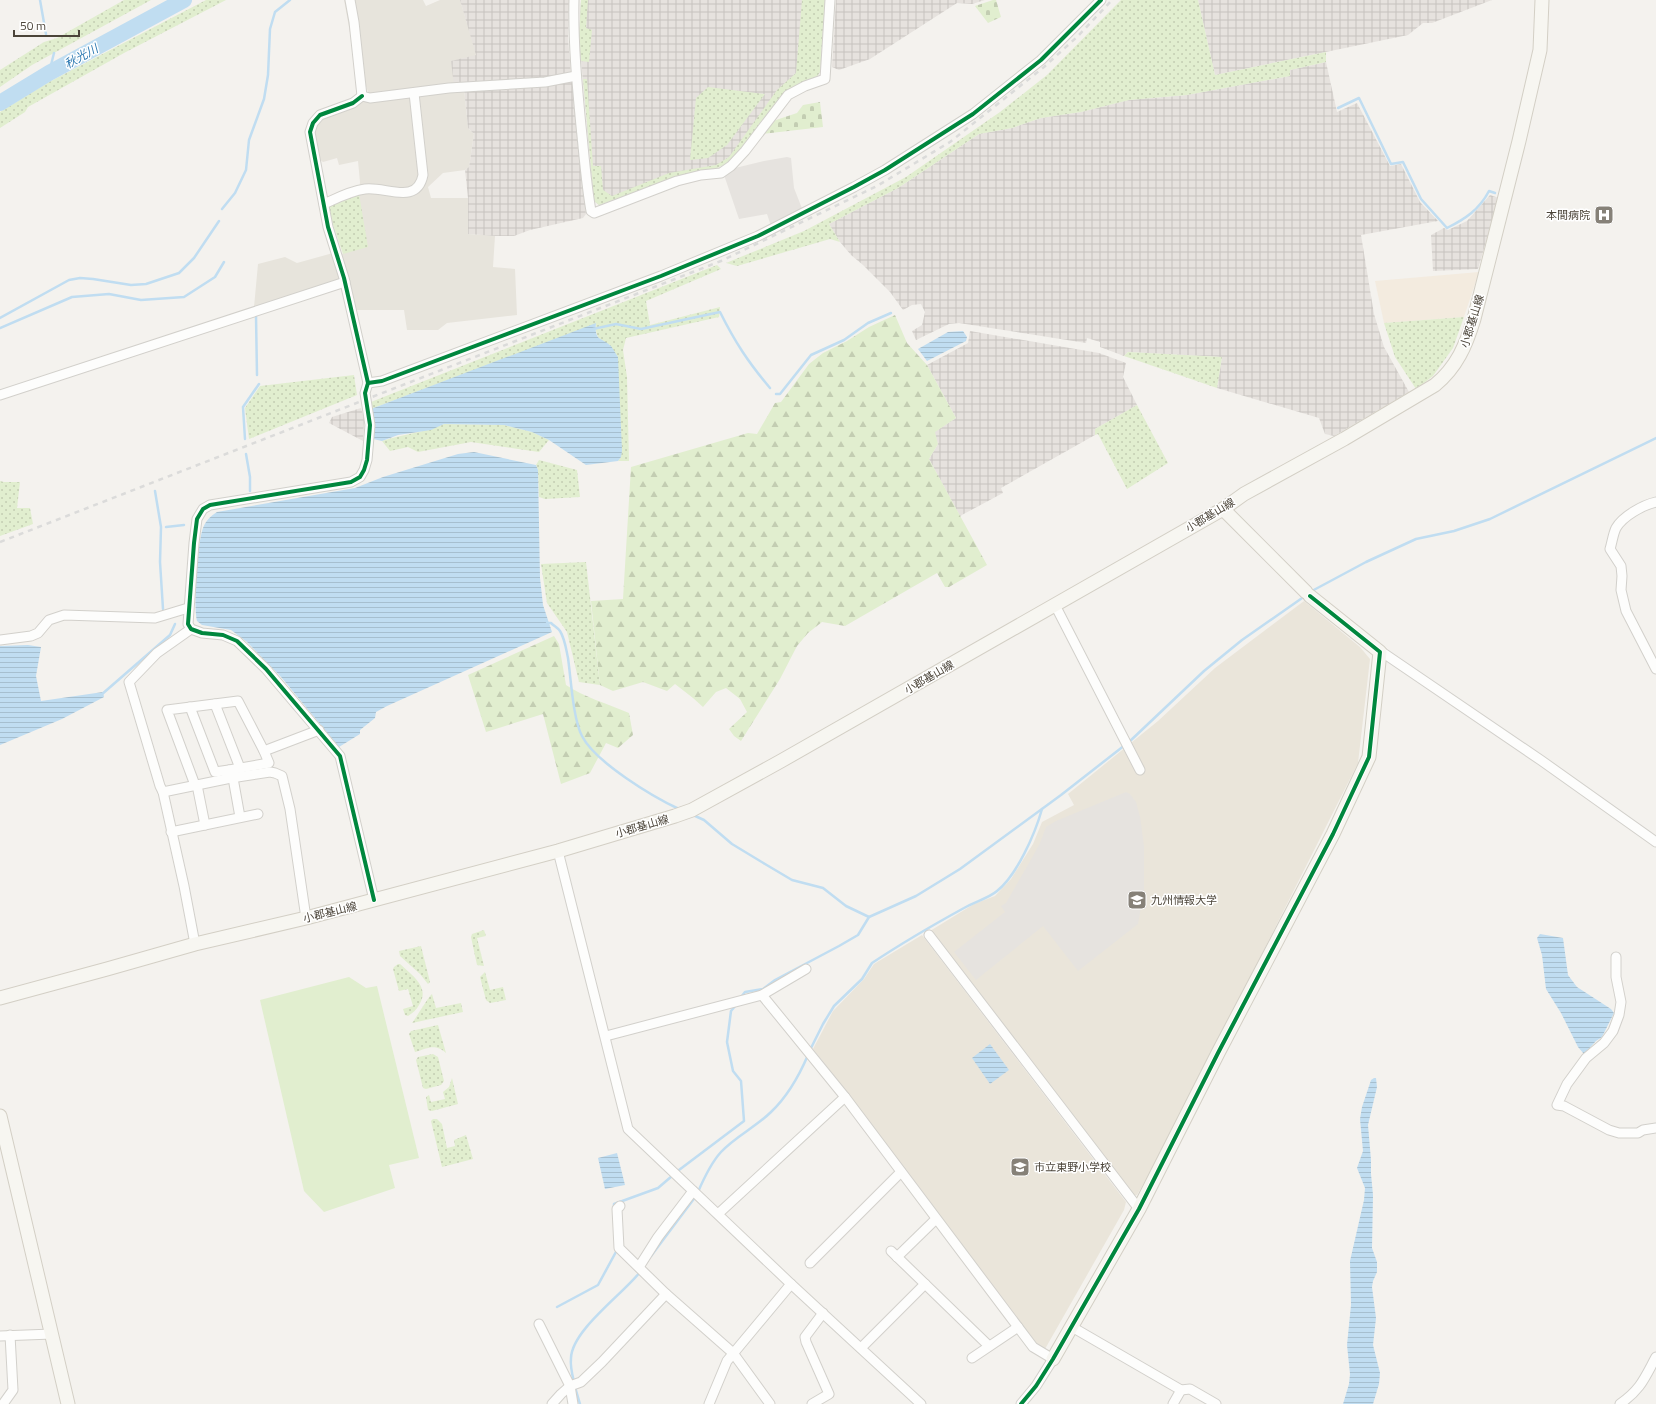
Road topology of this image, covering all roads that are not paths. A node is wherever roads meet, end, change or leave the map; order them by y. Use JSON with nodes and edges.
{"nodes":[{"id":1,"x":350,"y":0,"type":"edge"},
{"id":2,"x":574,"y":0,"type":"edge"},
{"id":3,"x":830,"y":0,"type":"edge"},
{"id":4,"x":1101,"y":0,"type":"edge"},
{"id":5,"x":1542,"y":0,"type":"edge"},
{"id":6,"x":576,"y":76,"type":"junction"},
{"id":7,"x":414,"y":93,"type":"junction"},
{"id":8,"x":362,"y":96,"type":"junction"},
{"id":9,"x":324,"y":204,"type":"junction"},
{"id":10,"x":345,"y":282,"type":"junction"},
{"id":11,"x":368,"y":383,"type":"junction"},
{"id":12,"x":0,"y":395,"type":"edge"},
{"id":13,"x":1656,"y":502,"type":"edge"},
{"id":14,"x":1223,"y":509,"type":"junction"},
{"id":15,"x":1055,"y":605,"type":"junction"},
{"id":16,"x":188,"y":608,"type":"junction"},
{"id":17,"x":191,"y":629,"type":"junction"},
{"id":18,"x":0,"y":640,"type":"edge"},
{"id":19,"x":1364,"y":640,"type":"junction"},
{"id":20,"x":1656,"y":669,"type":"edge"},
{"id":21,"x":215,"y":704,"type":"junction"},
{"id":22,"x":190,"y":707,"type":"junction"},
{"id":23,"x":319,"y":730,"type":"junction"},
{"id":24,"x":264,"y":751,"type":"junction"},
{"id":25,"x":240,"y":768,"type":"junction"},
{"id":26,"x":1140,"y":770,"type":"dead end"},
{"id":27,"x":231,"y":775,"type":"junction"},
{"id":28,"x":196,"y":785,"type":"junction"},
{"id":29,"x":163,"y":792,"type":"junction"},
{"id":30,"x":258,"y":814,"type":"dead end"},
{"id":31,"x":240,"y":817,"type":"junction"},
{"id":32,"x":205,"y":825,"type":"junction"},
{"id":33,"x":171,"y":832,"type":"junction"},
{"id":34,"x":1656,"y":842,"type":"edge"},
{"id":35,"x":558,"y":851,"type":"junction"},
{"id":36,"x":374,"y":900,"type":"junction"},
{"id":37,"x":306,"y":918,"type":"junction"},
{"id":38,"x":929,"y":935,"type":"dead end"},
{"id":39,"x":195,"y":944,"type":"junction"},
{"id":40,"x":1616,"y":957,"type":"dead end"},
{"id":41,"x":806,"y":969,"type":"dead end"},
{"id":42,"x":762,"y":995,"type":"junction"},
{"id":43,"x":0,"y":998,"type":"edge"},
{"id":44,"x":606,"y":1036,"type":"junction"},
{"id":45,"x":845,"y":1097,"type":"junction"},
{"id":46,"x":0,"y":1116,"type":"edge"},
{"id":47,"x":1656,"y":1128,"type":"edge"},
{"id":48,"x":901,"y":1172,"type":"junction"},
{"id":49,"x":693,"y":1191,"type":"junction"},
{"id":50,"x":620,"y":1206,"type":"dead end"},
{"id":51,"x":1139,"y":1209,"type":"junction"},
{"id":52,"x":718,"y":1214,"type":"junction"},
{"id":53,"x":936,"y":1219,"type":"junction"},
{"id":54,"x":810,"y":1263,"type":"dead end"},
{"id":55,"x":639,"y":1267,"type":"junction"},
{"id":56,"x":791,"y":1284,"type":"junction"},
{"id":57,"x":925,"y":1284,"type":"junction"},
{"id":58,"x":666,"y":1294,"type":"junction"},
{"id":59,"x":823,"y":1313,"type":"junction"},
{"id":60,"x":539,"y":1324,"type":"dead end"},
{"id":61,"x":1018,"y":1327,"type":"junction"},
{"id":62,"x":1072,"y":1327,"type":"junction"},
{"id":63,"x":52,"y":1334,"type":"junction"},
{"id":64,"x":10,"y":1335,"type":"junction"},
{"id":65,"x":0,"y":1336,"type":"edge"},
{"id":66,"x":989,"y":1346,"type":"junction"},
{"id":67,"x":861,"y":1348,"type":"junction"},
{"id":68,"x":733,"y":1353,"type":"junction"},
{"id":69,"x":1656,"y":1357,"type":"edge"},
{"id":70,"x":972,"y":1358,"type":"dead end"},
{"id":71,"x":1053,"y":1359,"type":"junction"},
{"id":72,"x":570,"y":1386,"type":"junction"},
{"id":73,"x":1182,"y":1390,"type":"junction"},
{"id":74,"x":3,"y":1404,"type":"edge"},
{"id":75,"x":68,"y":1404,"type":"edge"},
{"id":76,"x":552,"y":1404,"type":"edge"},
{"id":77,"x":573,"y":1404,"type":"edge"},
{"id":78,"x":709,"y":1404,"type":"edge"},
{"id":79,"x":770,"y":1404,"type":"edge"},
{"id":80,"x":812,"y":1404,"type":"edge"},
{"id":81,"x":921,"y":1404,"type":"edge"},
{"id":82,"x":1021,"y":1404,"type":"edge"},
{"id":83,"x":1173,"y":1404,"type":"edge"},
{"id":84,"x":1216,"y":1404,"type":"edge"},
{"id":85,"x":1620,"y":1404,"type":"edge"}],
"edges":[{"from":1,"to":8,"type":"street"},
{"from":2,"to":6,"type":"street"},
{"from":3,"to":6,"type":"street"},
{"from":4,"to":11,"type":"street"},
{"from":5,"to":14,"type":"main road","name":"小郡基山線"},
{"from":6,"to":7,"type":"street"},
{"from":7,"to":8,"type":"street"},
{"from":7,"to":9,"type":"street"},
{"from":8,"to":9,"type":"street"},
{"from":9,"to":10,"type":"street"},
{"from":10,"to":11,"type":"street"},
{"from":10,"to":12,"type":"street"},
{"from":11,"to":16,"type":"street"},
{"from":13,"to":20,"type":"street"},
{"from":14,"to":15,"type":"main road","name":"小郡基山線"},
{"from":14,"to":19,"type":"main road"},
{"from":15,"to":26,"type":"street"},
{"from":15,"to":35,"type":"main road","name":"小郡基山線"},
{"from":16,"to":17,"type":"street"},
{"from":16,"to":18,"type":"street"},
{"from":17,"to":23,"type":"street"},
{"from":17,"to":29,"type":"street"},
{"from":19,"to":34,"type":"street"},
{"from":19,"to":51,"type":"main road"},
{"from":21,"to":22,"type":"street"},
{"from":21,"to":24,"type":"street"},
{"from":21,"to":25,"type":"street"},
{"from":22,"to":27,"type":"street"},
{"from":22,"to":28,"type":"street"},
{"from":23,"to":24,"type":"street"},
{"from":23,"to":36,"type":"street"},
{"from":24,"to":25,"type":"street"},
{"from":25,"to":27,"type":"street"},
{"from":27,"to":28,"type":"street"},
{"from":27,"to":31,"type":"street"},
{"from":27,"to":37,"type":"street"},
{"from":28,"to":29,"type":"street"},
{"from":28,"to":32,"type":"street"},
{"from":29,"to":33,"type":"street"},
{"from":30,"to":31,"type":"street"},
{"from":31,"to":32,"type":"street"},
{"from":32,"to":33,"type":"street"},
{"from":33,"to":39,"type":"street"},
{"from":35,"to":36,"type":"main road","name":"小郡基山線"},
{"from":35,"to":44,"type":"street"},
{"from":36,"to":37,"type":"main road","name":"小郡基山線"},
{"from":37,"to":39,"type":"main road","name":"小郡基山線"},
{"from":38,"to":51,"type":"street"},
{"from":39,"to":43,"type":"main road","name":"小郡基山線"},
{"from":40,"to":47,"type":"street"},
{"from":41,"to":42,"type":"street"},
{"from":42,"to":44,"type":"street"},
{"from":42,"to":45,"type":"street"},
{"from":44,"to":49,"type":"street"},
{"from":45,"to":48,"type":"street"},
{"from":45,"to":52,"type":"street"},
{"from":46,"to":63,"type":"main road"},
{"from":48,"to":53,"type":"street"},
{"from":48,"to":54,"type":"street"},
{"from":49,"to":52,"type":"street"},
{"from":49,"to":55,"type":"street"},
{"from":50,"to":55,"type":"street"},
{"from":51,"to":62,"type":"main road"},
{"from":52,"to":56,"type":"street"},
{"from":53,"to":57,"type":"street"},
{"from":53,"to":61,"type":"street"},
{"from":55,"to":58,"type":"street"},
{"from":56,"to":59,"type":"street"},
{"from":56,"to":68,"type":"street"},
{"from":57,"to":66,"type":"street"},
{"from":57,"to":67,"type":"street"},
{"from":58,"to":68,"type":"street"},
{"from":58,"to":72,"type":"street"},
{"from":59,"to":67,"type":"street"},
{"from":59,"to":80,"type":"street"},
{"from":60,"to":72,"type":"street"},
{"from":61,"to":66,"type":"street"},
{"from":61,"to":71,"type":"street"},
{"from":62,"to":71,"type":"main road"},
{"from":62,"to":73,"type":"street"},
{"from":63,"to":64,"type":"street"},
{"from":63,"to":75,"type":"main road"},
{"from":64,"to":65,"type":"street"},
{"from":64,"to":74,"type":"street"},
{"from":66,"to":70,"type":"street"},
{"from":67,"to":81,"type":"street"},
{"from":68,"to":78,"type":"street"},
{"from":68,"to":79,"type":"street"},
{"from":69,"to":85,"type":"street"},
{"from":71,"to":82,"type":"street"},
{"from":72,"to":76,"type":"street"},
{"from":72,"to":77,"type":"street"},
{"from":73,"to":83,"type":"street"},
{"from":73,"to":84,"type":"street"}]}
